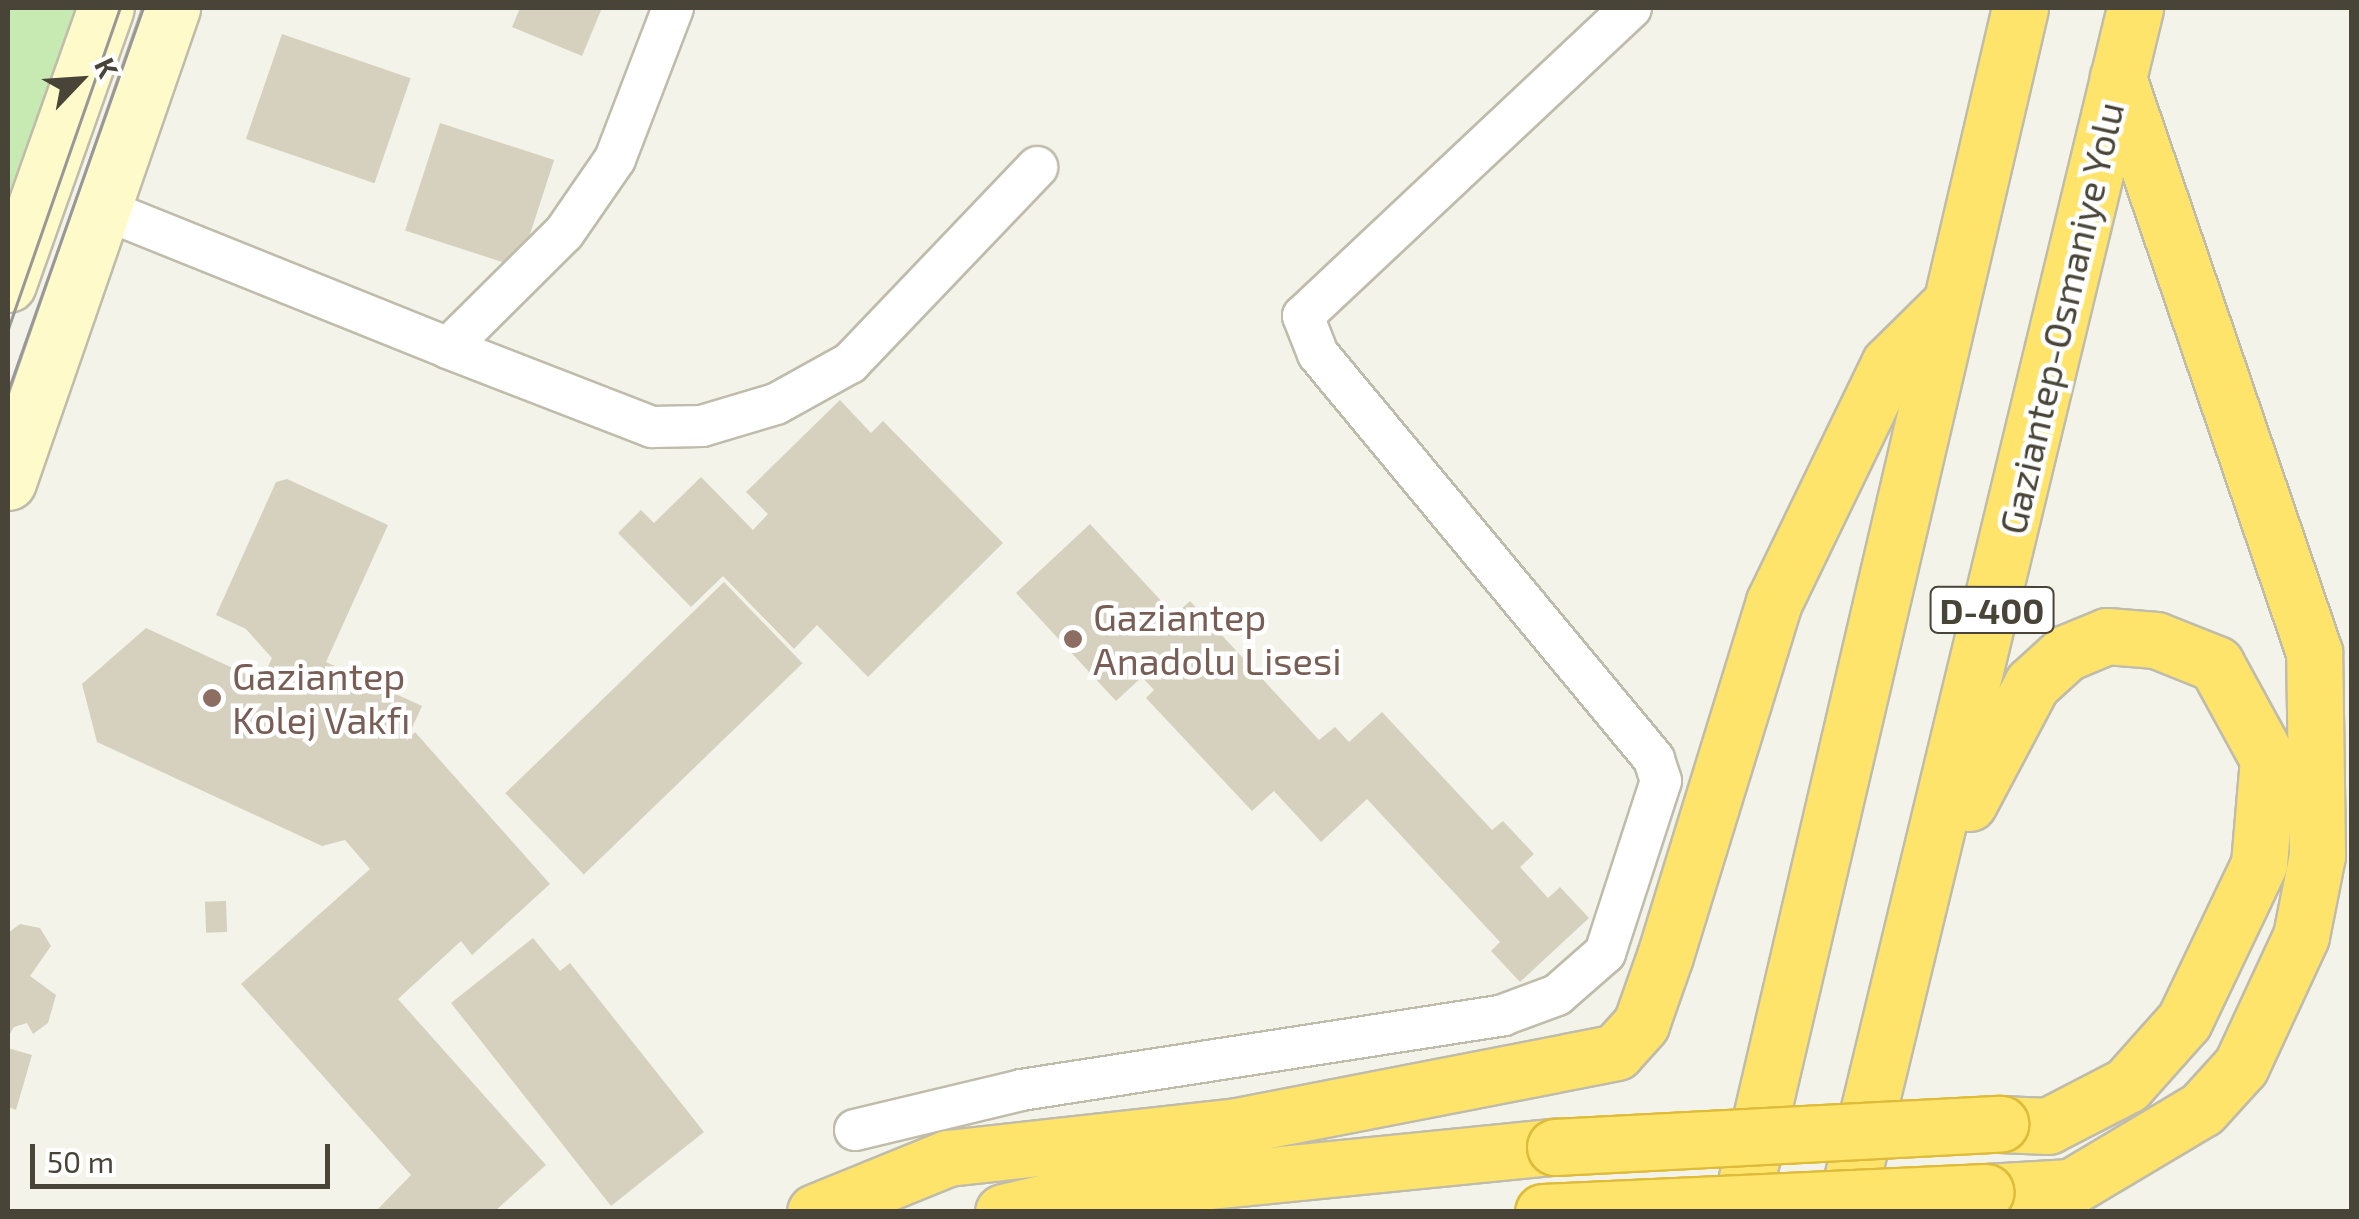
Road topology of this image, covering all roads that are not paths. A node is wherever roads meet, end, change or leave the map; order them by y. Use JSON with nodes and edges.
{"nodes":[{"id":1,"x":106,"y":8,"type":"edge"},
{"id":2,"x":172,"y":8,"type":"edge"},
{"id":3,"x":674,"y":8,"type":"edge"},
{"id":4,"x":1632,"y":8,"type":"edge"},
{"id":5,"x":2020,"y":8,"type":"edge"},
{"id":6,"x":2134,"y":8,"type":"edge"},
{"id":7,"x":2118,"y":78,"type":"junction"},
{"id":8,"x":1037,"y":166,"type":"dead end"},
{"id":9,"x":103,"y":209,"type":"junction"},
{"id":10,"x":8,"y":284,"type":"edge"},
{"id":11,"x":1950,"y":304,"type":"junction"},
{"id":12,"x":448,"y":348,"type":"junction"},
{"id":13,"x":8,"y":482,"type":"edge"},
{"id":14,"x":1924,"y":896,"type":"junction"},
{"id":15,"x":855,"y":1130,"type":"dead end"},
{"id":16,"x":814,"y":1212,"type":"edge"},
{"id":17,"x":1003,"y":1212,"type":"edge"},
{"id":18,"x":1543,"y":1212,"type":"edge"},
{"id":19,"x":1738,"y":1212,"type":"edge"},
{"id":20,"x":1844,"y":1212,"type":"edge"}],
"edges":[{"from":1,"to":10,"type":"street"},
{"from":2,"to":9,"type":"street"},
{"from":3,"to":12,"type":"street"},
{"from":4,"to":15,"type":"street"},
{"from":5,"to":11,"type":"highway","number":"D-400"},
{"from":6,"to":7,"type":"highway","name":"Gaziantep-Osmaniye Yolu","number":"D-400"},
{"from":7,"to":14,"type":"highway","name":"Gaziantep-Osmaniye Yolu","number":"D-400"},
{"from":7,"to":18,"type":"highway","bridge":true},
{"from":8,"to":12,"type":"street"},
{"from":9,"to":12,"type":"street"},
{"from":9,"to":13,"type":"street"},
{"from":11,"to":16,"type":"highway"},
{"from":11,"to":19,"type":"highway","number":"D-400"},
{"from":14,"to":17,"type":"highway","bridge":true},
{"from":14,"to":20,"type":"highway","name":"Gaziantep-Osmaniye Yolu","number":"D-400"}]}
